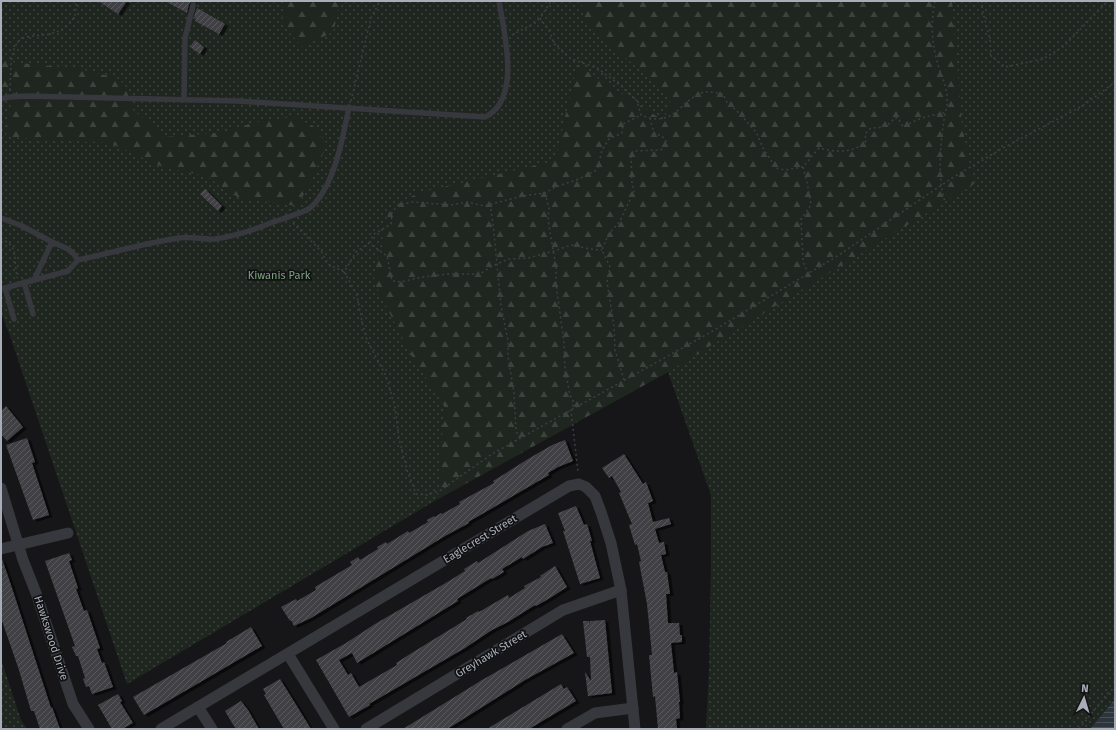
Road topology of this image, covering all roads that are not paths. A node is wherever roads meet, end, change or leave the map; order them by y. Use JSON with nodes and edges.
{"nodes":[{"id":1,"x":499,"y":1,"type":"edge"},
{"id":2,"x":193,"y":5,"type":"dead end"},
{"id":3,"x":1,"y":99,"type":"edge"},
{"id":4,"x":184,"y":99,"type":"junction"},
{"id":5,"x":349,"y":108,"type":"junction"},
{"id":6,"x":1,"y":218,"type":"edge"},
{"id":7,"x":52,"y":242,"type":"junction"},
{"id":8,"x":78,"y":260,"type":"junction"},
{"id":9,"x":34,"y":280,"type":"junction"},
{"id":10,"x":24,"y":282,"type":"junction"},
{"id":11,"x":3,"y":288,"type":"edge"},
{"id":12,"x":33,"y":314,"type":"dead end"},
{"id":13,"x":14,"y":319,"type":"dead end"},
{"id":14,"x":1,"y":488,"type":"edge"},
{"id":15,"x":68,"y":533,"type":"dead end"},
{"id":16,"x":18,"y":545,"type":"junction"},
{"id":17,"x":1,"y":549,"type":"edge"},
{"id":18,"x":621,"y":590,"type":"junction"},
{"id":19,"x":288,"y":654,"type":"junction"},
{"id":20,"x":198,"y":707,"type":"junction"},
{"id":21,"x":633,"y":708,"type":"junction"},
{"id":22,"x":89,"y":729,"type":"edge"},
{"id":23,"x":161,"y":729,"type":"edge"},
{"id":24,"x":212,"y":729,"type":"edge"},
{"id":25,"x":334,"y":729,"type":"edge"},
{"id":26,"x":366,"y":729,"type":"edge"},
{"id":27,"x":567,"y":729,"type":"edge"},
{"id":28,"x":635,"y":729,"type":"edge"}],
"edges":[{"from":1,"to":5,"type":"lane"},
{"from":2,"to":4,"type":"lane"},
{"from":3,"to":4,"type":"lane"},
{"from":4,"to":5,"type":"lane"},
{"from":5,"to":8,"type":"lane"},
{"from":6,"to":7,"type":"lane"},
{"from":7,"to":8,"type":"lane"},
{"from":7,"to":9,"type":"lane"},
{"from":8,"to":9,"type":"lane"},
{"from":9,"to":10,"type":"lane"},
{"from":10,"to":11,"type":"lane"},
{"from":10,"to":12,"type":"lane"},
{"from":11,"to":13,"type":"lane"},
{"from":14,"to":16,"type":"street","name":"Hawkswood Drive"},
{"from":15,"to":16,"type":"street"},
{"from":16,"to":17,"type":"street"},
{"from":16,"to":22,"type":"street","name":"Hawkswood Drive"},
{"from":18,"to":19,"type":"street","name":"Eaglecrest Street"},
{"from":18,"to":21,"type":"street","name":"Eaglecrest Street"},
{"from":18,"to":26,"type":"street","name":"Greyhawk Street"},
{"from":19,"to":20,"type":"street","name":"Eaglecrest Street"},
{"from":19,"to":25,"type":"street"},
{"from":20,"to":23,"type":"street","name":"Eaglecrest Street"},
{"from":20,"to":24,"type":"street"},
{"from":21,"to":27,"type":"street"},
{"from":21,"to":28,"type":"street","name":"Eaglecrest Street"}]}
